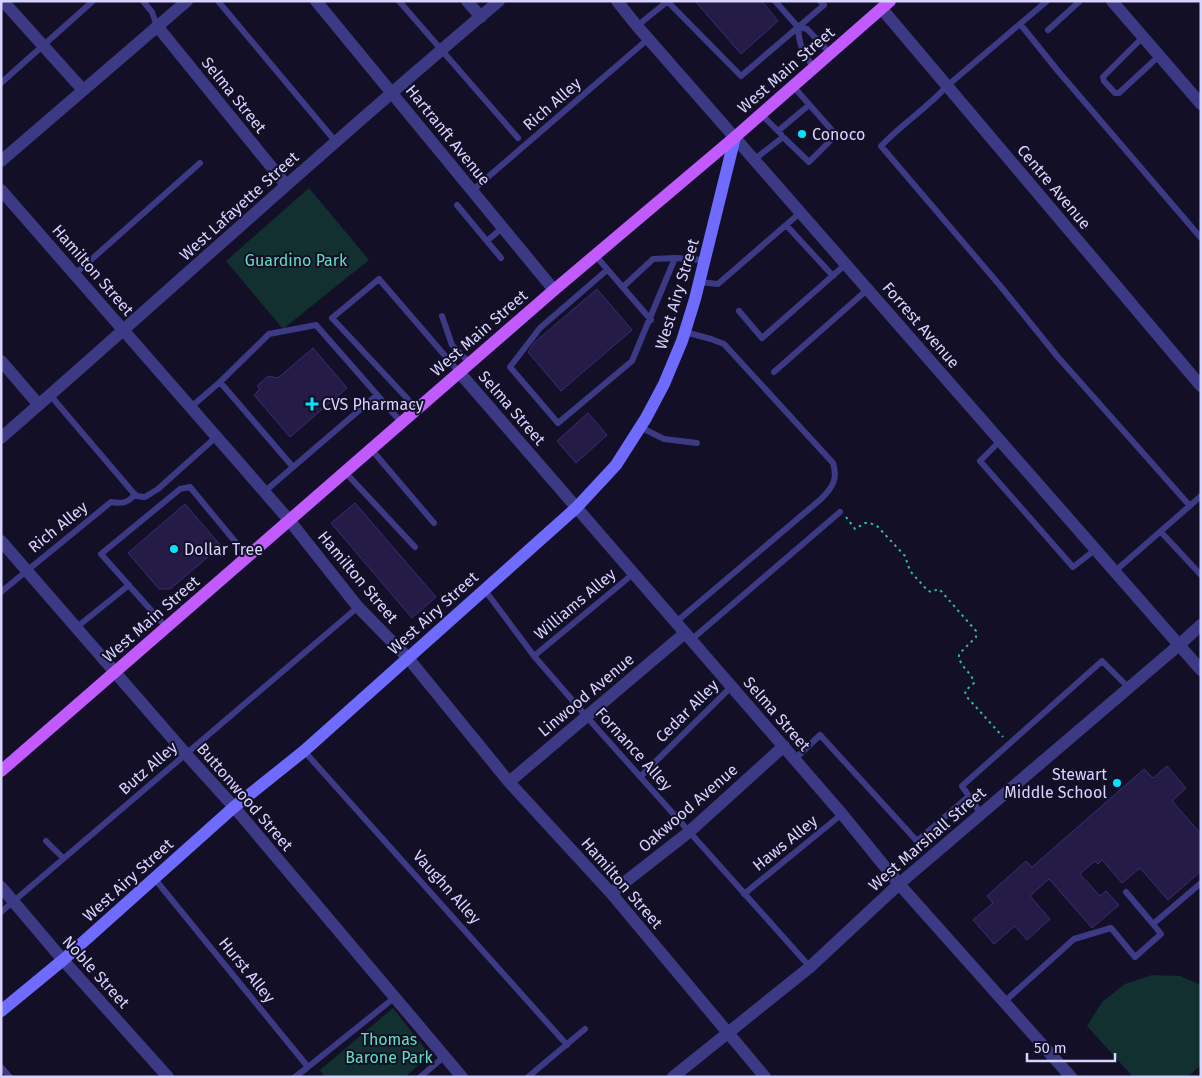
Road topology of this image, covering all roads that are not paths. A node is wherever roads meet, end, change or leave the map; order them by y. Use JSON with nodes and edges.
{"nodes":[{"id":1,"x":2,"y":1,"type":"edge"},
{"id":2,"x":93,"y":1,"type":"edge"},
{"id":3,"x":142,"y":1,"type":"edge"},
{"id":4,"x":187,"y":1,"type":"edge"},
{"id":5,"x":218,"y":1,"type":"edge"},
{"id":6,"x":316,"y":1,"type":"edge"},
{"id":7,"x":399,"y":1,"type":"edge"},
{"id":8,"x":468,"y":1,"type":"edge"},
{"id":9,"x":499,"y":1,"type":"edge"},
{"id":10,"x":617,"y":1,"type":"edge"},
{"id":11,"x":774,"y":1,"type":"edge"},
{"id":12,"x":820,"y":1,"type":"edge"},
{"id":13,"x":1047,"y":1,"type":"edge"},
{"id":14,"x":1080,"y":1,"type":"edge"},
{"id":15,"x":1112,"y":1,"type":"edge"},
{"id":16,"x":668,"y":2,"type":"edge"},
{"id":17,"x":886,"y":5,"type":"edge"},
{"id":18,"x":481,"y":17,"type":"junction"},
{"id":19,"x":1021,"y":24,"type":"junction"},
{"id":20,"x":157,"y":26,"type":"junction"},
{"id":21,"x":636,"y":26,"type":"junction"},
{"id":22,"x":798,"y":27,"type":"junction"},
{"id":23,"x":1048,"y":30,"type":"dead end"},
{"id":24,"x":1143,"y":38,"type":"junction"},
{"id":25,"x":648,"y":39,"type":"junction"},
{"id":26,"x":43,"y":46,"type":"junction"},
{"id":27,"x":441,"y":52,"type":"junction"},
{"id":28,"x":830,"y":53,"type":"junction"},
{"id":29,"x":1159,"y":56,"type":"junction"},
{"id":30,"x":814,"y":67,"type":"junction"},
{"id":31,"x":1,"y":82,"type":"edge"},
{"id":32,"x":793,"y":86,"type":"junction"},
{"id":33,"x":947,"y":86,"type":"junction"},
{"id":34,"x":83,"y":90,"type":"junction"},
{"id":35,"x":393,"y":93,"type":"junction"},
{"id":36,"x":1201,"y":104,"type":"edge"},
{"id":37,"x":809,"y":105,"type":"junction"},
{"id":38,"x":761,"y":114,"type":"junction"},
{"id":39,"x":778,"y":131,"type":"junction"},
{"id":40,"x":735,"y":136,"type":"junction"},
{"id":41,"x":783,"y":137,"type":"junction"},
{"id":42,"x":518,"y":138,"type":"dead end"},
{"id":43,"x":336,"y":142,"type":"junction"},
{"id":44,"x":755,"y":159,"type":"junction"},
{"id":45,"x":1,"y":162,"type":"edge"},
{"id":46,"x":200,"y":163,"type":"dead end"},
{"id":47,"x":286,"y":185,"type":"junction"},
{"id":48,"x":1,"y":190,"type":"edge"},
{"id":49,"x":473,"y":190,"type":"junction"},
{"id":50,"x":457,"y":205,"type":"dead end"},
{"id":51,"x":801,"y":212,"type":"junction"},
{"id":52,"x":787,"y":226,"type":"junction"},
{"id":53,"x":503,"y":227,"type":"junction"},
{"id":54,"x":1201,"y":238,"type":"edge"},
{"id":55,"x":487,"y":241,"type":"junction"},
{"id":56,"x":595,"y":255,"type":"junction"},
{"id":57,"x":502,"y":258,"type":"dead end"},
{"id":58,"x":675,"y":258,"type":"junction"},
{"id":59,"x":705,"y":260,"type":"junction"},
{"id":60,"x":846,"y":264,"type":"junction"},
{"id":61,"x":606,"y":270,"type":"junction"},
{"id":62,"x":75,"y":274,"type":"junction"},
{"id":63,"x":832,"y":276,"type":"junction"},
{"id":64,"x":699,"y":282,"type":"junction"},
{"id":65,"x":624,"y":286,"type":"junction"},
{"id":66,"x":868,"y":289,"type":"junction"},
{"id":67,"x":554,"y":290,"type":"junction"},
{"id":68,"x":739,"y":310,"type":"dead end"},
{"id":69,"x":442,"y":316,"type":"dead end"},
{"id":70,"x":651,"y":320,"type":"junction"},
{"id":71,"x":124,"y":330,"type":"junction"},
{"id":72,"x":685,"y":332,"type":"junction"},
{"id":73,"x":1,"y":361,"type":"edge"},
{"id":74,"x":470,"y":363,"type":"junction"},
{"id":75,"x":460,"y":372,"type":"junction"},
{"id":76,"x":774,"y":372,"type":"dead end"},
{"id":77,"x":220,"y":382,"type":"junction"},
{"id":78,"x":1201,"y":386,"type":"edge"},
{"id":79,"x":50,"y":395,"type":"junction"},
{"id":80,"x":377,"y":395,"type":"junction"},
{"id":81,"x":39,"y":405,"type":"junction"},
{"id":82,"x":191,"y":407,"type":"junction"},
{"id":83,"x":417,"y":409,"type":"junction"},
{"id":84,"x":401,"y":422,"type":"junction"},
{"id":85,"x":640,"y":427,"type":"junction"},
{"id":86,"x":216,"y":436,"type":"junction"},
{"id":87,"x":1,"y":438,"type":"edge"},
{"id":88,"x":1000,"y":441,"type":"junction"},
{"id":89,"x":697,"y":443,"type":"dead end"},
{"id":90,"x":371,"y":449,"type":"junction"},
{"id":91,"x":292,"y":467,"type":"junction"},
{"id":92,"x":345,"y":472,"type":"junction"},
{"id":93,"x":264,"y":492,"type":"junction"},
{"id":94,"x":135,"y":494,"type":"junction"},
{"id":95,"x":1201,"y":496,"type":"edge"},
{"id":96,"x":1190,"y":506,"type":"junction"},
{"id":97,"x":576,"y":508,"type":"junction"},
{"id":98,"x":840,"y":512,"type":"road end"},
{"id":99,"x":289,"y":520,"type":"junction"},
{"id":100,"x":434,"y":523,"type":"dead end"},
{"id":101,"x":1161,"y":532,"type":"junction"},
{"id":102,"x":1,"y":541,"type":"edge"},
{"id":103,"x":415,"y":547,"type":"dead end"},
{"id":104,"x":1095,"y":550,"type":"junction"},
{"id":105,"x":247,"y":556,"type":"junction"},
{"id":106,"x":27,"y":569,"type":"junction"},
{"id":107,"x":1114,"y":572,"type":"junction"},
{"id":108,"x":633,"y":574,"type":"junction"},
{"id":109,"x":1201,"y":575,"type":"edge"},
{"id":110,"x":129,"y":585,"type":"junction"},
{"id":111,"x":484,"y":590,"type":"junction"},
{"id":112,"x":1,"y":592,"type":"edge"},
{"id":113,"x":358,"y":607,"type":"junction"},
{"id":114,"x":676,"y":622,"type":"junction"},
{"id":115,"x":1201,"y":625,"type":"edge"},
{"id":116,"x":77,"y":626,"type":"junction"},
{"id":117,"x":166,"y":627,"type":"junction"},
{"id":118,"x":688,"y":636,"type":"junction"},
{"id":119,"x":1179,"y":645,"type":"junction"},
{"id":120,"x":534,"y":656,"type":"junction"},
{"id":121,"x":408,"y":658,"type":"junction"},
{"id":122,"x":1201,"y":670,"type":"edge"},
{"id":123,"x":115,"y":671,"type":"junction"},
{"id":124,"x":732,"y":686,"type":"junction"},
{"id":125,"x":1128,"y":688,"type":"junction"},
{"id":126,"x":586,"y":716,"type":"junction"},
{"id":127,"x":784,"y":746,"type":"junction"},
{"id":128,"x":304,"y":751,"type":"junction"},
{"id":129,"x":186,"y":754,"type":"junction"},
{"id":130,"x":795,"y":759,"type":"junction"},
{"id":131,"x":1,"y":771,"type":"edge"},
{"id":132,"x":640,"y":777,"type":"junction"},
{"id":133,"x":509,"y":782,"type":"junction"},
{"id":134,"x":969,"y":796,"type":"junction"},
{"id":135,"x":234,"y":807,"type":"junction"},
{"id":136,"x":842,"y":814,"type":"junction"},
{"id":137,"x":981,"y":814,"type":"junction"},
{"id":138,"x":689,"y":832,"type":"junction"},
{"id":139,"x":46,"y":841,"type":"dead end"},
{"id":140,"x":63,"y":858,"type":"junction"},
{"id":141,"x":154,"y":878,"type":"junction"},
{"id":142,"x":1201,"y":883,"type":"edge"},
{"id":143,"x":900,"y":884,"type":"junction"},
{"id":144,"x":1,"y":887,"type":"edge"},
{"id":145,"x":1126,"y":892,"type":"dead end"},
{"id":146,"x":611,"y":893,"type":"junction"},
{"id":147,"x":744,"y":894,"type":"junction"},
{"id":148,"x":14,"y":901,"type":"junction"},
{"id":149,"x":1,"y":912,"type":"edge"},
{"id":150,"x":1153,"y":924,"type":"junction"},
{"id":151,"x":63,"y":960,"type":"junction"},
{"id":152,"x":810,"y":967,"type":"junction"},
{"id":153,"x":394,"y":998,"type":"junction"},
{"id":154,"x":1004,"y":1002,"type":"junction"},
{"id":155,"x":1,"y":1011,"type":"edge"},
{"id":156,"x":586,"y":1029,"type":"dead end"},
{"id":157,"x":727,"y":1032,"type":"junction"},
{"id":158,"x":567,"y":1045,"type":"junction"},
{"id":159,"x":445,"y":1056,"type":"junction"},
{"id":160,"x":1,"y":1067,"type":"edge"},
{"id":161,"x":308,"y":1067,"type":"junction"},
{"id":162,"x":10,"y":1077,"type":"edge"},
{"id":163,"x":168,"y":1077,"type":"edge"},
{"id":164,"x":295,"y":1077,"type":"edge"},
{"id":165,"x":420,"y":1077,"type":"edge"},
{"id":166,"x":462,"y":1077,"type":"edge"},
{"id":167,"x":528,"y":1077,"type":"edge"},
{"id":168,"x":673,"y":1077,"type":"edge"},
{"id":169,"x":765,"y":1077,"type":"edge"},
{"id":170,"x":1071,"y":1077,"type":"edge"}],
"edges":[{"from":1,"to":26,"type":"street"},
{"from":2,"to":26,"type":"lane"},
{"from":3,"to":20,"type":"lane"},
{"from":4,"to":20,"type":"street"},
{"from":5,"to":43,"type":"lane"},
{"from":6,"to":35,"type":"street","name":"Hartranft Avenue"},
{"from":7,"to":27,"type":"lane"},
{"from":8,"to":18,"type":"street"},
{"from":9,"to":18,"type":"street","name":"West Lafayette Street"},
{"from":10,"to":21,"type":"street","name":"Forrest Avenue"},
{"from":11,"to":22,"type":"lane"},
{"from":12,"to":22,"type":"lane"},
{"from":13,"to":19,"type":"lane"},
{"from":14,"to":23,"type":"lane"},
{"from":15,"to":24,"type":"street"},
{"from":16,"to":21,"type":"lane"},
{"from":16,"to":22,"type":"lane"},
{"from":17,"to":28,"type":"main road","name":"West Main Street"},
{"from":17,"to":33,"type":"street","name":"Centre Avenue"},
{"from":18,"to":27,"type":"street","name":"West Lafayette Street"},
{"from":19,"to":33,"type":"lane"},
{"from":19,"to":54,"type":"lane"},
{"from":20,"to":34,"type":"street"},
{"from":20,"to":47,"type":"street","name":"Selma Street"},
{"from":21,"to":25,"type":"street","name":"Forrest Avenue"},
{"from":22,"to":28,"type":"lane"},
{"from":22,"to":30,"type":"lane"},
{"from":24,"to":29,"type":"street"},
{"from":24,"to":29,"type":"lane"},
{"from":25,"to":40,"type":"street","name":"Forrest Avenue"},
{"from":25,"to":49,"type":"lane","name":"Rich Alley"},
{"from":26,"to":31,"type":"lane"},
{"from":26,"to":34,"type":"street"},
{"from":27,"to":35,"type":"street","name":"West Lafayette Street"},
{"from":27,"to":42,"type":"lane"},
{"from":28,"to":30,"type":"main road","name":"West Main Street"},
{"from":29,"to":36,"type":"street"},
{"from":30,"to":32,"type":"main road","name":"West Main Street"},
{"from":32,"to":37,"type":"lane"},
{"from":32,"to":38,"type":"main road","name":"West Main Street"},
{"from":33,"to":78,"type":"street","name":"Centre Avenue"},
{"from":33,"to":96,"type":"lane"},
{"from":34,"to":45,"type":"street"},
{"from":35,"to":43,"type":"street","name":"West Lafayette Street"},
{"from":35,"to":49,"type":"street","name":"Hartranft Avenue"},
{"from":37,"to":39,"type":"lane"},
{"from":37,"to":41,"type":"lane"},
{"from":38,"to":39,"type":"lane"},
{"from":38,"to":40,"type":"main road","name":"West Main Street"},
{"from":39,"to":41,"type":"lane"},
{"from":40,"to":44,"type":"street","name":"Forrest Avenue"},
{"from":40,"to":56,"type":"main road","name":"West Main Street"},
{"from":40,"to":59,"type":"main road","name":"West Airy Street"},
{"from":41,"to":44,"type":"lane"},
{"from":43,"to":47,"type":"street","name":"West Lafayette Street"},
{"from":44,"to":51,"type":"street","name":"Forrest Avenue"},
{"from":46,"to":62,"type":"lane"},
{"from":47,"to":71,"type":"street","name":"West Lafayette Street"},
{"from":48,"to":62,"type":"street","name":"Hamilton Street"},
{"from":49,"to":53,"type":"street","name":"Hartranft Avenue"},
{"from":50,"to":55,"type":"lane"},
{"from":51,"to":52,"type":"lane"},
{"from":51,"to":60,"type":"street","name":"Forrest Avenue"},
{"from":52,"to":63,"type":"lane"},
{"from":52,"to":64,"type":"lane"},
{"from":53,"to":55,"type":"lane"},
{"from":53,"to":67,"type":"street","name":"Hartranft Avenue"},
{"from":55,"to":57,"type":"lane"},
{"from":56,"to":61,"type":"lane"},
{"from":56,"to":67,"type":"main road","name":"West Main Street"},
{"from":58,"to":59,"type":"lane"},
{"from":58,"to":65,"type":"lane"},
{"from":58,"to":70,"type":"lane"},
{"from":59,"to":64,"type":"main road","name":"West Airy Street"},
{"from":60,"to":63,"type":"lane"},
{"from":60,"to":66,"type":"street","name":"Forrest Avenue"},
{"from":61,"to":65,"type":"lane"},
{"from":61,"to":70,"type":"lane"},
{"from":62,"to":71,"type":"street","name":"Hamilton Street"},
{"from":63,"to":68,"type":"lane"},
{"from":64,"to":72,"type":"main road","name":"West Airy Street"},
{"from":65,"to":70,"type":"lane"},
{"from":66,"to":76,"type":"lane"},
{"from":66,"to":88,"type":"street","name":"Forrest Avenue"},
{"from":67,"to":74,"type":"main road","name":"West Main Street"},
{"from":69,"to":74,"type":"lane"},
{"from":71,"to":79,"type":"street","name":"West Lafayette Street"},
{"from":71,"to":82,"type":"street","name":"Hamilton Street"},
{"from":72,"to":85,"type":"main road","name":"West Airy Street"},
{"from":72,"to":114,"type":"lane"},
{"from":73,"to":81,"type":"street"},
{"from":74,"to":75,"type":"main road","name":"West Main Street"},
{"from":75,"to":83,"type":"main road","name":"West Main Street"},
{"from":75,"to":83,"type":"lane"},
{"from":75,"to":97,"type":"street","name":"Selma Street"},
{"from":77,"to":80,"type":"lane"},
{"from":77,"to":82,"type":"lane"},
{"from":77,"to":91,"type":"lane"},
{"from":79,"to":81,"type":"street","name":"West Lafayette Street"},
{"from":79,"to":94,"type":"lane"},
{"from":80,"to":84,"type":"lane"},
{"from":80,"to":91,"type":"lane"},
{"from":81,"to":87,"type":"street","name":"West Lafayette Street"},
{"from":82,"to":86,"type":"street","name":"Hamilton Street"},
{"from":83,"to":84,"type":"main road","name":"West Main Street"},
{"from":84,"to":90,"type":"main road","name":"West Main Street"},
{"from":85,"to":89,"type":"lane"},
{"from":85,"to":97,"type":"main road","name":"West Airy Street"},
{"from":86,"to":93,"type":"street","name":"Hamilton Street"},
{"from":86,"to":94,"type":"lane","name":"Rich Alley"},
{"from":88,"to":104,"type":"street","name":"Forrest Avenue"},
{"from":88,"to":104,"type":"lane"},
{"from":90,"to":92,"type":"main road","name":"West Main Street"},
{"from":90,"to":100,"type":"lane"},
{"from":91,"to":93,"type":"lane"},
{"from":92,"to":99,"type":"main road","name":"West Main Street"},
{"from":92,"to":103,"type":"lane"},
{"from":93,"to":99,"type":"street","name":"Hamilton Street"},
{"from":94,"to":106,"type":"lane","name":"Rich Alley"},
{"from":95,"to":96,"type":"lane"},
{"from":96,"to":101,"type":"lane"},
{"from":97,"to":108,"type":"street","name":"Selma Street"},
{"from":97,"to":111,"type":"main road","name":"West Airy Street"},
{"from":98,"to":118,"type":"lane"},
{"from":99,"to":105,"type":"main road","name":"West Main Street"},
{"from":99,"to":113,"type":"street","name":"Hamilton Street"},
{"from":101,"to":107,"type":"lane"},
{"from":101,"to":109,"type":"lane"},
{"from":102,"to":106,"type":"street","name":"Buttonwood Street"},
{"from":104,"to":107,"type":"street","name":"Forrest Avenue"},
{"from":105,"to":110,"type":"lane"},
{"from":105,"to":117,"type":"main road","name":"West Main Street"},
{"from":106,"to":112,"type":"lane","name":"Rich Alley"},
{"from":106,"to":116,"type":"street","name":"Buttonwood Street"},
{"from":107,"to":119,"type":"street","name":"Forrest Avenue"},
{"from":108,"to":114,"type":"street","name":"Selma Street"},
{"from":108,"to":120,"type":"lane","name":"Williams Alley"},
{"from":110,"to":116,"type":"lane"},
{"from":110,"to":117,"type":"lane"},
{"from":111,"to":120,"type":"lane","name":"Fornance Alley"},
{"from":111,"to":121,"type":"main road","name":"West Airy Street"},
{"from":113,"to":121,"type":"street","name":"Hamilton Street"},
{"from":113,"to":129,"type":"lane","name":"Butz Alley"},
{"from":114,"to":118,"type":"street","name":"Selma Street"},
{"from":115,"to":119,"type":"street","name":"West Marshall Street"},
{"from":116,"to":123,"type":"street","name":"Buttonwood Street"},
{"from":117,"to":123,"type":"main road","name":"West Main Street"},
{"from":118,"to":124,"type":"street","name":"Selma Street"},
{"from":118,"to":126,"type":"street","name":"Linwood Avenue"},
{"from":119,"to":122,"type":"street","name":"Forrest Avenue"},
{"from":119,"to":125,"type":"street","name":"West Marshall Street"},
{"from":120,"to":126,"type":"lane","name":"Fornance Alley"},
{"from":121,"to":128,"type":"main road","name":"West Airy Street"},
{"from":121,"to":133,"type":"street","name":"Hamilton Street"},
{"from":123,"to":129,"type":"street","name":"Buttonwood Street"},
{"from":123,"to":131,"type":"main road","name":"West Main Street"},
{"from":124,"to":127,"type":"street","name":"Selma Street"},
{"from":124,"to":132,"type":"lane","name":"Cedar Alley"},
{"from":125,"to":134,"type":"lane"},
{"from":125,"to":137,"type":"street","name":"West Marshall Street"},
{"from":126,"to":132,"type":"lane","name":"Fornance Alley"},
{"from":126,"to":133,"type":"street","name":"Linwood Avenue"},
{"from":127,"to":130,"type":"street","name":"Selma Street"},
{"from":127,"to":138,"type":"street","name":"Oakwood Avenue"},
{"from":128,"to":135,"type":"main road","name":"West Airy Street"},
{"from":128,"to":158,"type":"lane","name":"Vaughn Alley"},
{"from":129,"to":135,"type":"street","name":"Buttonwood Street"},
{"from":129,"to":140,"type":"lane","name":"Butz Alley"},
{"from":130,"to":134,"type":"lane"},
{"from":130,"to":136,"type":"street","name":"Selma Street"},
{"from":132,"to":138,"type":"lane","name":"Fornance Alley"},
{"from":133,"to":146,"type":"street","name":"Hamilton Street"},
{"from":134,"to":137,"type":"lane"},
{"from":135,"to":141,"type":"main road","name":"West Airy Street"},
{"from":135,"to":153,"type":"street","name":"Buttonwood Street"},
{"from":136,"to":143,"type":"street","name":"Selma Street"},
{"from":136,"to":147,"type":"lane","name":"Haws Alley"},
{"from":137,"to":143,"type":"street","name":"West Marshall Street"},
{"from":138,"to":146,"type":"street","name":"Oakwood Avenue"},
{"from":138,"to":147,"type":"lane","name":"Fornance Alley"},
{"from":139,"to":140,"type":"lane"},
{"from":140,"to":148,"type":"lane","name":"Butz Alley"},
{"from":141,"to":151,"type":"main road","name":"West Airy Street"},
{"from":141,"to":161,"type":"lane","name":"Hurst Alley"},
{"from":142,"to":150,"type":"lane"},
{"from":143,"to":152,"type":"street","name":"West Marshall Street"},
{"from":143,"to":154,"type":"street","name":"Selma Street"},
{"from":144,"to":148,"type":"street","name":"Noble Street"},
{"from":145,"to":150,"type":"lane"},
{"from":146,"to":157,"type":"street","name":"Hamilton Street"},
{"from":147,"to":152,"type":"lane","name":"Fornance Alley"},
{"from":148,"to":149,"type":"lane","name":"Butz Alley"},
{"from":148,"to":151,"type":"street","name":"Noble Street"},
{"from":150,"to":154,"type":"lane"},
{"from":151,"to":155,"type":"main road","name":"West Airy Street"},
{"from":151,"to":163,"type":"street","name":"Noble Street"},
{"from":152,"to":157,"type":"street","name":"West Marshall Street"},
{"from":153,"to":159,"type":"street","name":"Buttonwood Street"},
{"from":153,"to":161,"type":"lane"},
{"from":154,"to":170,"type":"street","name":"Selma Street"},
{"from":156,"to":158,"type":"lane"},
{"from":157,"to":168,"type":"street","name":"West Marshall Street"},
{"from":157,"to":169,"type":"street","name":"Hamilton Street"},
{"from":158,"to":167,"type":"lane"},
{"from":159,"to":165,"type":"lane"},
{"from":159,"to":166,"type":"street","name":"Buttonwood Street"},
{"from":160,"to":162,"type":"lane"},
{"from":161,"to":164,"type":"lane"}]}
